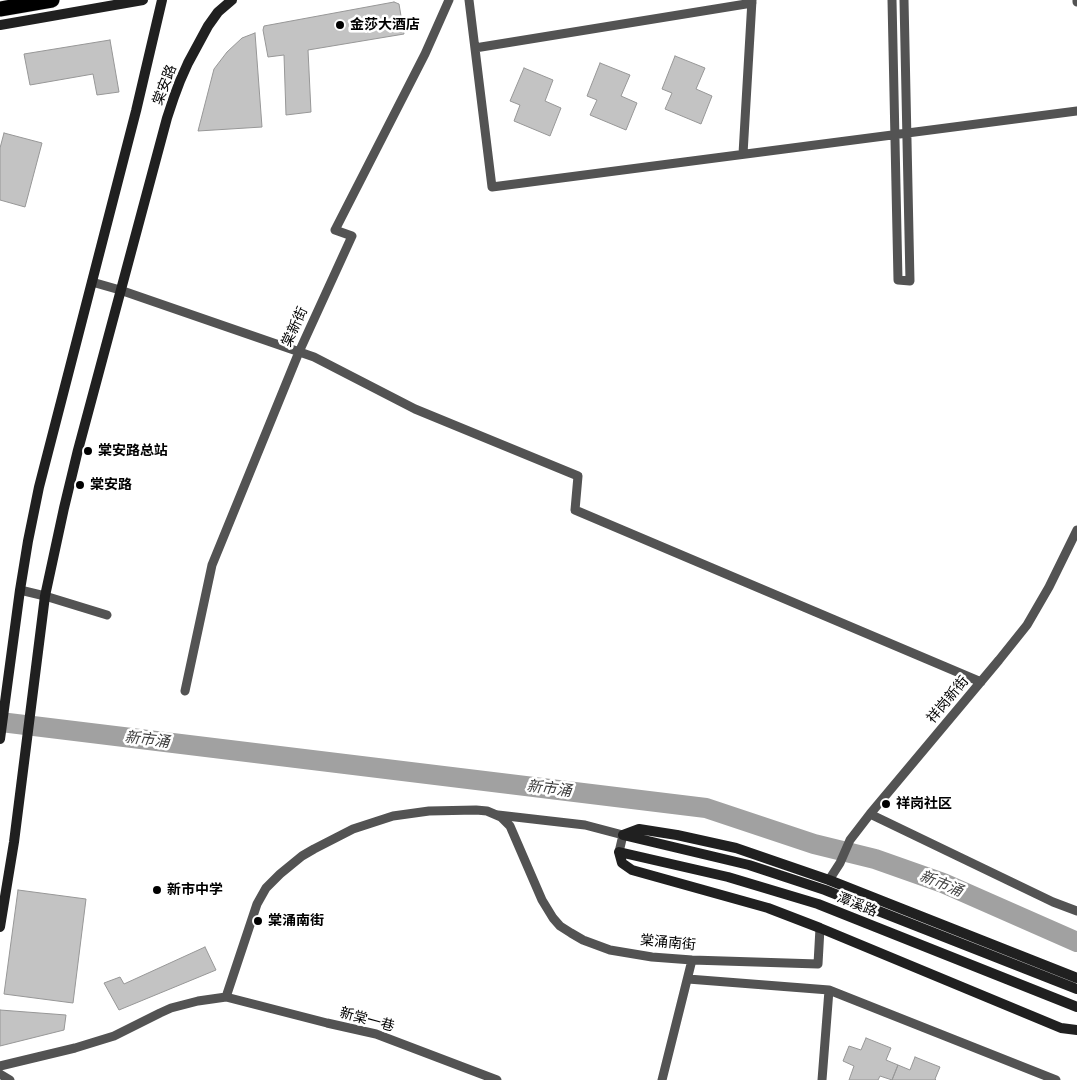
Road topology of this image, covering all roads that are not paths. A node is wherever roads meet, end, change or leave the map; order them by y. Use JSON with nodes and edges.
{"nodes":[{"id":1,"x":52,"y":0,"type":"edge"},
{"id":2,"x":143,"y":0,"type":"edge"},
{"id":3,"x":162,"y":0,"type":"edge"},
{"id":4,"x":232,"y":0,"type":"edge"},
{"id":5,"x":449,"y":0,"type":"edge"},
{"id":6,"x":469,"y":0,"type":"edge"},
{"id":7,"x":892,"y":0,"type":"edge"},
{"id":8,"x":904,"y":0,"type":"edge"},
{"id":9,"x":752,"y":1,"type":"edge"},
{"id":10,"x":0,"y":9,"type":"edge"},
{"id":11,"x":0,"y":26,"type":"edge"},
{"id":12,"x":475,"y":48,"type":"junction"},
{"id":13,"x":1077,"y":111,"type":"edge"},
{"id":14,"x":906,"y":133,"type":"junction"},
{"id":15,"x":895,"y":135,"type":"junction"},
{"id":16,"x":743,"y":154,"type":"junction"},
{"id":17,"x":92,"y":282,"type":"junction"},
{"id":18,"x":120,"y":290,"type":"junction"},
{"id":19,"x":299,"y":352,"type":"junction"},
{"id":20,"x":1077,"y":530,"type":"edge"},
{"id":21,"x":20,"y":590,"type":"junction"},
{"id":22,"x":45,"y":596,"type":"junction"},
{"id":23,"x":107,"y":616,"type":"dead end"},
{"id":24,"x":981,"y":682,"type":"junction"},
{"id":25,"x":185,"y":692,"type":"dead end"},
{"id":26,"x":0,"y":739,"type":"edge"},
{"id":27,"x":495,"y":814,"type":"junction"},
{"id":28,"x":870,"y":814,"type":"junction"},
{"id":29,"x":623,"y":835,"type":"junction"},
{"id":30,"x":619,"y":852,"type":"junction"},
{"id":31,"x":829,"y":880,"type":"junction"},
{"id":32,"x":1077,"y":911,"type":"edge"},
{"id":33,"x":0,"y":927,"type":"edge"},
{"id":34,"x":820,"y":928,"type":"junction"},
{"id":35,"x":692,"y":960,"type":"junction"},
{"id":36,"x":1077,"y":978,"type":"edge"},
{"id":37,"x":688,"y":979,"type":"junction"},
{"id":38,"x":1077,"y":989,"type":"edge"},
{"id":39,"x":829,"y":990,"type":"junction"},
{"id":40,"x":226,"y":997,"type":"junction"},
{"id":41,"x":1077,"y":1007,"type":"edge"},
{"id":42,"x":1077,"y":1030,"type":"edge"},
{"id":43,"x":0,"y":1066,"type":"edge"},
{"id":44,"x":0,"y":1074,"type":"edge"},
{"id":45,"x":10,"y":1080,"type":"edge"},
{"id":46,"x":498,"y":1080,"type":"edge"},
{"id":47,"x":662,"y":1080,"type":"edge"},
{"id":48,"x":822,"y":1080,"type":"edge"},
{"id":49,"x":1056,"y":1080,"type":"edge"}],
"edges":[{"from":1,"to":10,"type":"highway"},
{"from":2,"to":11,"type":"street"},
{"from":3,"to":17,"type":"street","name":"棠安路"},
{"from":4,"to":18,"type":"street","name":"棠安路"},
{"from":5,"to":19,"type":"street","name":"棠新街"},
{"from":6,"to":12,"type":"street"},
{"from":7,"to":15,"type":"street"},
{"from":8,"to":14,"type":"street"},
{"from":9,"to":12,"type":"street"},
{"from":9,"to":16,"type":"street"},
{"from":12,"to":16,"type":"street"},
{"from":13,"to":14,"type":"street"},
{"from":14,"to":15,"type":"street"},
{"from":14,"to":15,"type":"street"},
{"from":15,"to":16,"type":"street"},
{"from":17,"to":18,"type":"street"},
{"from":17,"to":21,"type":"street","name":"棠安路"},
{"from":18,"to":19,"type":"street"},
{"from":18,"to":22,"type":"street","name":"棠安路"},
{"from":19,"to":24,"type":"street"},
{"from":19,"to":25,"type":"street","name":"棠新街"},
{"from":20,"to":24,"type":"street","name":"祥岗新街"},
{"from":21,"to":22,"type":"street"},
{"from":21,"to":26,"type":"street","name":"棠安路"},
{"from":22,"to":23,"type":"street"},
{"from":22,"to":33,"type":"street","name":"棠安路"},
{"from":24,"to":28,"type":"street","name":"祥岗新街"},
{"from":27,"to":29,"type":"street"},
{"from":27,"to":35,"type":"street","name":"棠涌南街"},
{"from":27,"to":40,"type":"street"},
{"from":28,"to":31,"type":"street","name":"祥岗新街"},
{"from":28,"to":32,"type":"street"},
{"from":29,"to":30,"type":"street"},
{"from":29,"to":31,"type":"street"},
{"from":29,"to":38,"type":"street","name":"潭溪路"},
{"from":30,"to":34,"type":"street"},
{"from":30,"to":41,"type":"street","name":"潭溪路"},
{"from":31,"to":36,"type":"street"},
{"from":34,"to":35,"type":"street","name":"棠涌南街"},
{"from":34,"to":42,"type":"street"},
{"from":35,"to":37,"type":"street"},
{"from":37,"to":39,"type":"street"},
{"from":37,"to":47,"type":"street"},
{"from":39,"to":48,"type":"street"},
{"from":39,"to":49,"type":"street"},
{"from":40,"to":43,"type":"street"},
{"from":40,"to":46,"type":"street","name":"新棠一巷"},
{"from":44,"to":45,"type":"street"}]}
